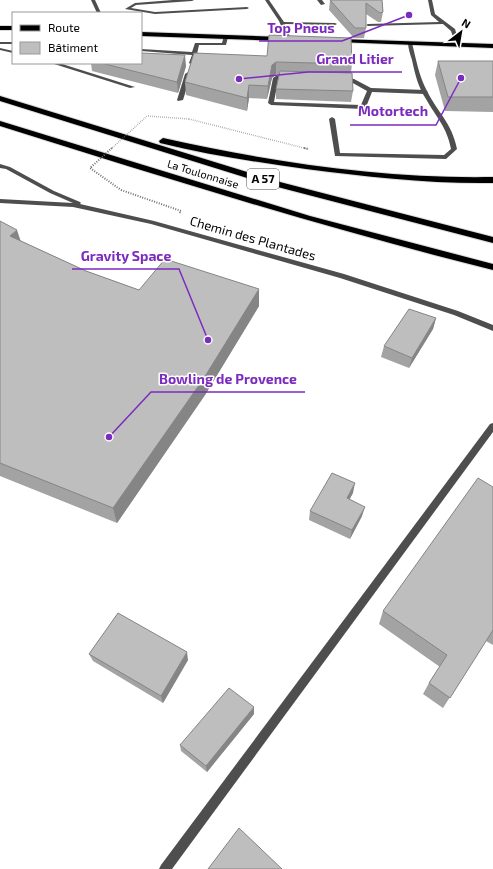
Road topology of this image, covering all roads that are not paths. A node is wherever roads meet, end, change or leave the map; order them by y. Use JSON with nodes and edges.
{"nodes":[{"id":1,"x":93,"y":0,"type":"edge"},
{"id":2,"x":128,"y":0,"type":"edge"},
{"id":3,"x":192,"y":0,"type":"edge"},
{"id":4,"x":267,"y":0,"type":"edge"},
{"id":5,"x":319,"y":0,"type":"edge"},
{"id":6,"x":430,"y":0,"type":"edge"},
{"id":7,"x":135,"y":4,"type":"junction"},
{"id":8,"x":323,"y":4,"type":"dead end"},
{"id":9,"x":247,"y":8,"type":"dead end"},
{"id":10,"x":99,"y":12,"type":"edge"},
{"id":11,"x":282,"y":23,"type":"junction"},
{"id":12,"x":444,"y":23,"type":"junction"},
{"id":13,"x":335,"y":24,"type":"dead end"},
{"id":14,"x":368,"y":25,"type":"edge"},
{"id":15,"x":0,"y":28,"type":"edge"},
{"id":16,"x":12,"y":28,"type":"edge"},
{"id":17,"x":142,"y":34,"type":"edge"},
{"id":18,"x":226,"y":37,"type":"junction"},
{"id":19,"x":289,"y":39,"type":"junction"},
{"id":20,"x":296,"y":39,"type":"edge"},
{"id":21,"x":334,"y":41,"type":"edge"},
{"id":22,"x":0,"y":43,"type":"edge"},
{"id":23,"x":410,"y":43,"type":"junction"},
{"id":24,"x":12,"y":44,"type":"edge"},
{"id":25,"x":458,"y":45,"type":"junction"},
{"id":26,"x":493,"y":46,"type":"edge"},
{"id":27,"x":0,"y":49,"type":"edge"},
{"id":28,"x":142,"y":50,"type":"edge"},
{"id":29,"x":12,"y":52,"type":"edge"},
{"id":30,"x":194,"y":54,"type":"junction"},
{"id":31,"x":57,"y":64,"type":"edge"},
{"id":32,"x":291,"y":78,"type":"edge"},
{"id":33,"x":337,"y":80,"type":"edge"},
{"id":34,"x":132,"y":87,"type":"dead end"},
{"id":35,"x":370,"y":90,"type":"junction"},
{"id":36,"x":425,"y":92,"type":"junction"},
{"id":37,"x":0,"y":98,"type":"edge"},
{"id":38,"x":180,"y":100,"type":"dead end"},
{"id":39,"x":35,"y":109,"type":"junction"},
{"id":40,"x":332,"y":119,"type":"dead end"},
{"id":41,"x":0,"y":123,"type":"edge"},
{"id":42,"x":0,"y":166,"type":"edge"},
{"id":43,"x":493,"y":180,"type":"edge"},
{"id":44,"x":0,"y":201,"type":"edge"},
{"id":45,"x":96,"y":210,"type":"junction"},
{"id":46,"x":493,"y":240,"type":"edge"},
{"id":47,"x":493,"y":268,"type":"edge"},
{"id":48,"x":493,"y":328,"type":"edge"},
{"id":49,"x":493,"y":426,"type":"edge"},
{"id":50,"x":165,"y":869,"type":"edge"}],
"edges":[{"from":1,"to":10,"type":"street"},
{"from":2,"to":7,"type":"street"},
{"from":3,"to":7,"type":"street"},
{"from":4,"to":11,"type":"street"},
{"from":5,"to":8,"type":"street"},
{"from":6,"to":12,"type":"street"},
{"from":7,"to":9,"type":"street"},
{"from":11,"to":13,"type":"street"},
{"from":11,"to":19,"type":"street"},
{"from":12,"to":14,"type":"street"},
{"from":12,"to":25,"type":"street"},
{"from":15,"to":16,"type":"main road"},
{"from":17,"to":18,"type":"main road"},
{"from":18,"to":19,"type":"main road"},
{"from":18,"to":30,"type":"street"},
{"from":19,"to":20,"type":"main road"},
{"from":21,"to":23,"type":"main road"},
{"from":22,"to":24,"type":"street"},
{"from":23,"to":25,"type":"main road"},
{"from":23,"to":36,"type":"street"},
{"from":25,"to":26,"type":"main road"},
{"from":27,"to":29,"type":"street"},
{"from":28,"to":30,"type":"street"},
{"from":30,"to":38,"type":"street"},
{"from":31,"to":34,"type":"street"},
{"from":32,"to":35,"type":"street"},
{"from":33,"to":35,"type":"street"},
{"from":35,"to":36,"type":"street"},
{"from":36,"to":40,"type":"street"},
{"from":37,"to":39,"type":"highway","name":"La Toulonnaise","number":"A 57"},
{"from":39,"to":43,"type":"highway"},
{"from":39,"to":46,"type":"highway","name":"La Toulonnaise","number":"A 57"},
{"from":41,"to":47,"type":"highway","name":"La Toulonnaise","number":"A 57"},
{"from":42,"to":45,"type":"street"},
{"from":44,"to":45,"type":"street","name":"Chemin des Plantades"},
{"from":45,"to":48,"type":"street","name":"Chemin des Plantades"},
{"from":49,"to":50,"type":"street"}]}
